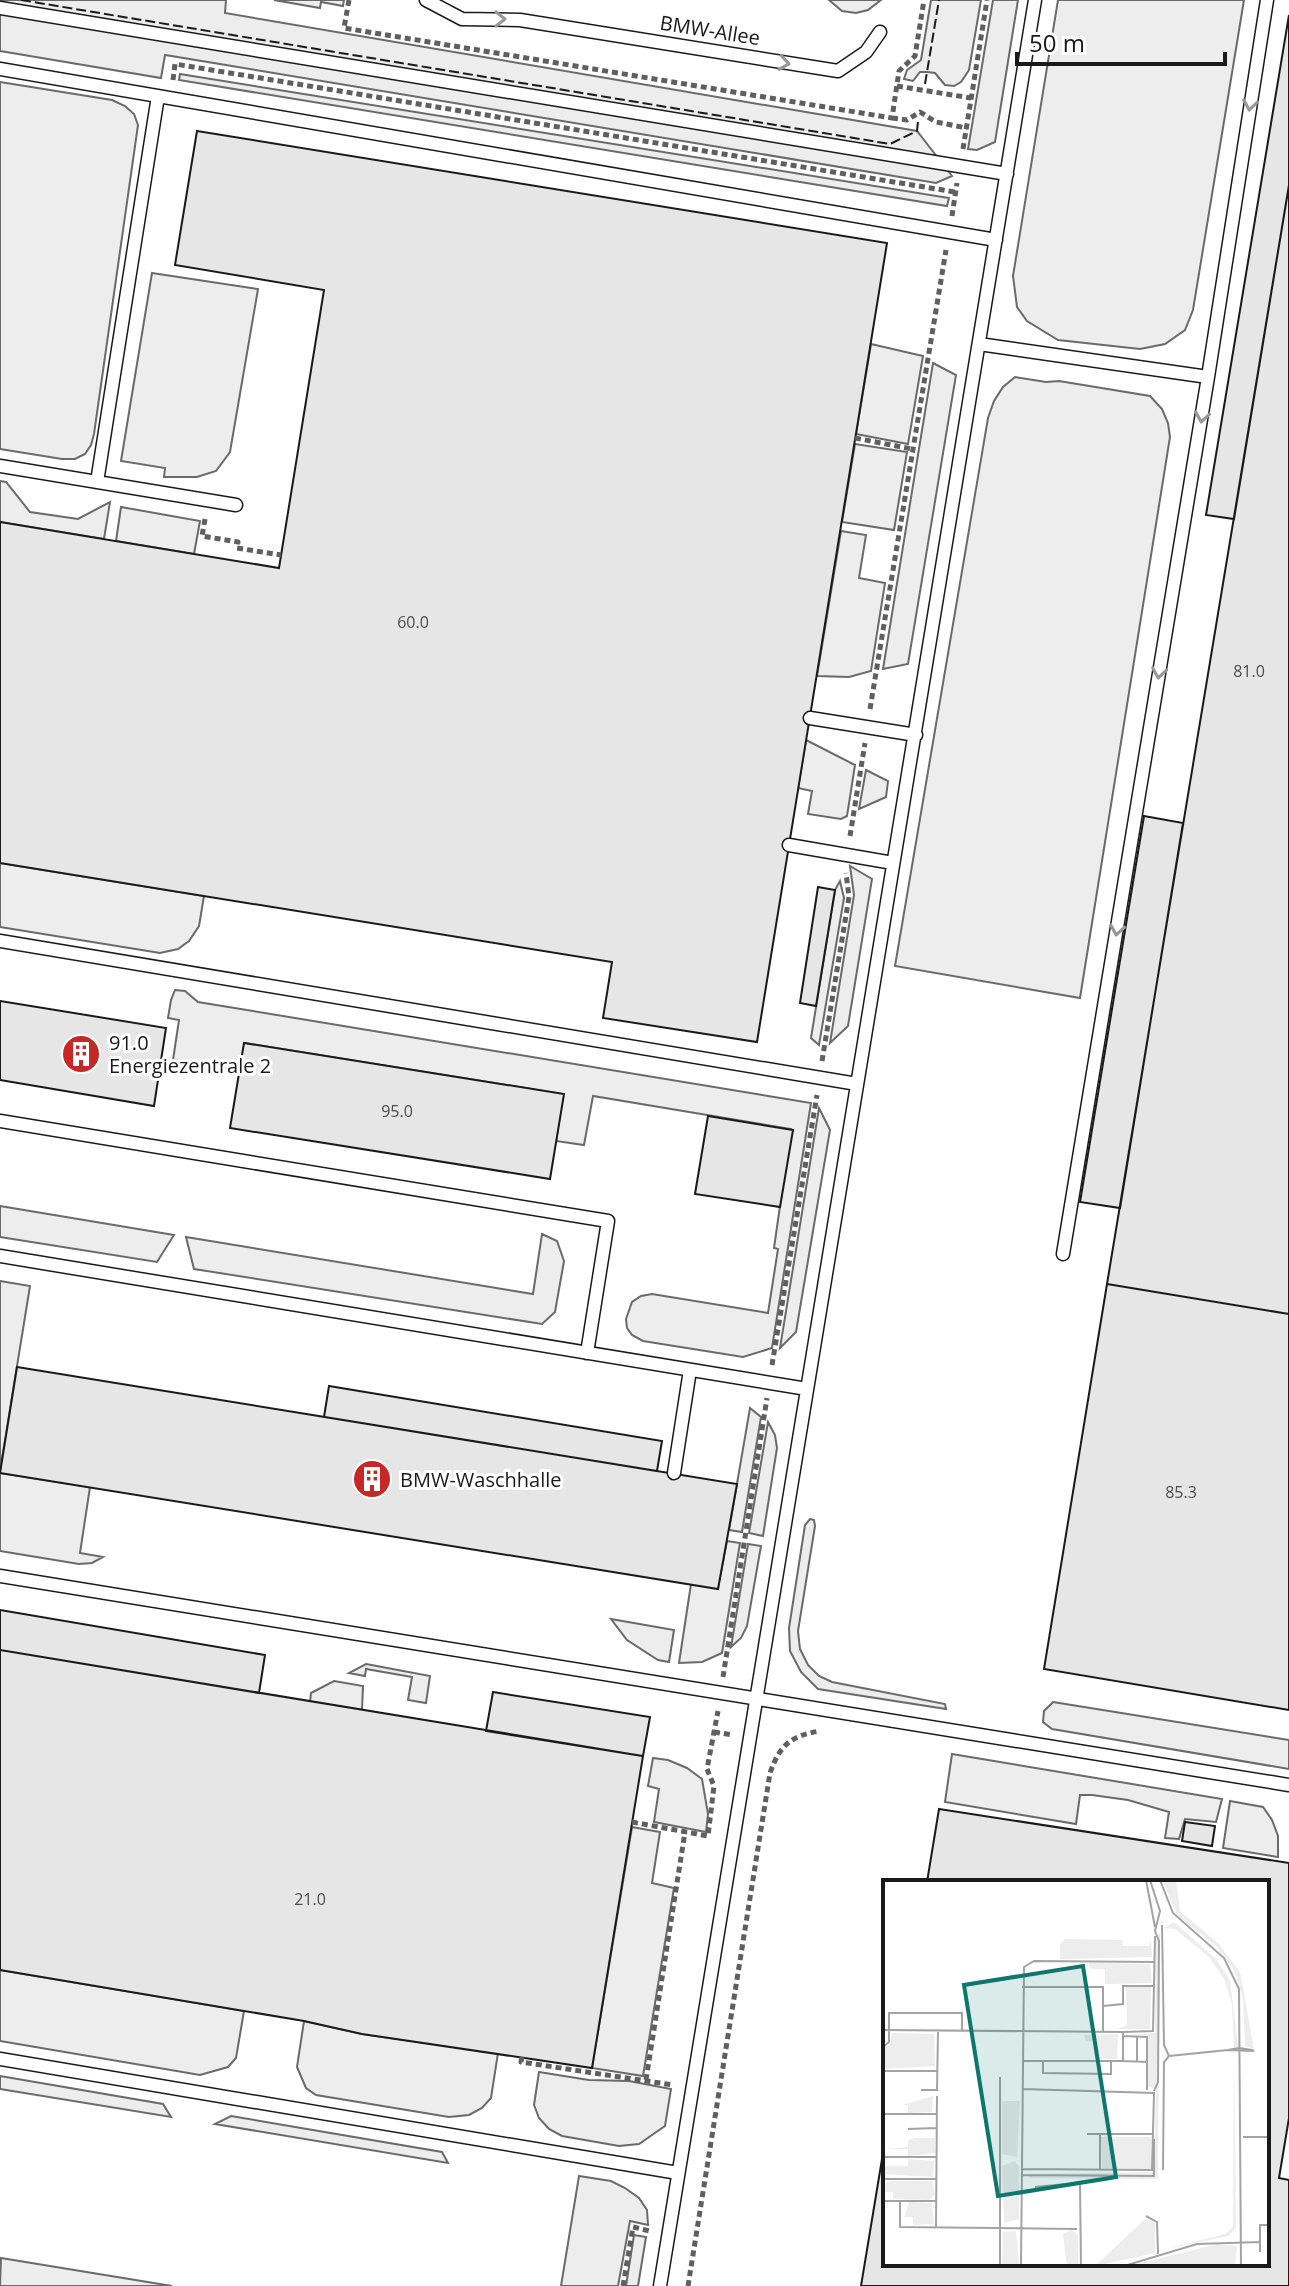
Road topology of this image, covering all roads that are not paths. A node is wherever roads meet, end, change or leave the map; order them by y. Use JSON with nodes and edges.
{"nodes":[{"id":1,"x":426,"y":0,"type":"edge"},
{"id":2,"x":1035,"y":0,"type":"edge"},
{"id":3,"x":1267,"y":0,"type":"edge"},
{"id":4,"x":0,"y":8,"type":"edge"},
{"id":5,"x":880,"y":32,"type":"dead end"},
{"id":6,"x":0,"y":69,"type":"edge"},
{"id":7,"x":164,"y":97,"type":"junction"},
{"id":8,"x":1007,"y":174,"type":"junction"},
{"id":9,"x":996,"y":240,"type":"junction"},
{"id":10,"x":979,"y":344,"type":"junction"},
{"id":11,"x":1208,"y":377,"type":"junction"},
{"id":12,"x":0,"y":466,"type":"edge"},
{"id":13,"x":97,"y":482,"type":"junction"},
{"id":14,"x":236,"y":505,"type":"dead end"},
{"id":15,"x":810,"y":718,"type":"dead end"},
{"id":16,"x":916,"y":735,"type":"junction"},
{"id":17,"x":789,"y":845,"type":"dead end"},
{"id":18,"x":893,"y":863,"type":"junction"},
{"id":19,"x":0,"y":941,"type":"edge"},
{"id":20,"x":857,"y":1084,"type":"junction"},
{"id":21,"x":0,"y":1121,"type":"edge"},
{"id":22,"x":1063,"y":1254,"type":"dead end"},
{"id":23,"x":0,"y":1256,"type":"edge"},
{"id":24,"x":587,"y":1353,"type":"junction"},
{"id":25,"x":690,"y":1370,"type":"junction"},
{"id":26,"x":807,"y":1389,"type":"junction"},
{"id":27,"x":674,"y":1473,"type":"dead end"},
{"id":28,"x":0,"y":1576,"type":"edge"},
{"id":29,"x":756,"y":1698,"type":"junction"},
{"id":30,"x":1289,"y":1785,"type":"edge"},
{"id":31,"x":0,"y":2059,"type":"edge"},
{"id":32,"x":678,"y":2173,"type":"junction"},
{"id":33,"x":660,"y":2286,"type":"edge"}],
"edges":[{"from":1,"to":5,"type":"lane","name":"BMW-Allee","one_way":true},
{"from":2,"to":8,"type":"lane"},
{"from":3,"to":11,"type":"lane","one_way":true},
{"from":4,"to":8,"type":"lane"},
{"from":6,"to":7,"type":"lane"},
{"from":7,"to":9,"type":"lane"},
{"from":7,"to":13,"type":"lane"},
{"from":8,"to":9,"type":"lane"},
{"from":9,"to":10,"type":"lane"},
{"from":10,"to":11,"type":"lane"},
{"from":10,"to":16,"type":"lane"},
{"from":11,"to":22,"type":"lane","one_way":true},
{"from":12,"to":13,"type":"lane"},
{"from":13,"to":14,"type":"lane"},
{"from":15,"to":16,"type":"lane"},
{"from":16,"to":18,"type":"lane"},
{"from":17,"to":18,"type":"lane"},
{"from":18,"to":20,"type":"lane"},
{"from":19,"to":20,"type":"lane"},
{"from":20,"to":26,"type":"lane"},
{"from":21,"to":24,"type":"lane"},
{"from":23,"to":24,"type":"lane"},
{"from":24,"to":25,"type":"lane"},
{"from":25,"to":26,"type":"lane"},
{"from":25,"to":27,"type":"lane"},
{"from":26,"to":29,"type":"lane"},
{"from":28,"to":29,"type":"lane"},
{"from":29,"to":30,"type":"lane"},
{"from":29,"to":32,"type":"lane"},
{"from":31,"to":32,"type":"lane"},
{"from":32,"to":33,"type":"lane"}]}
